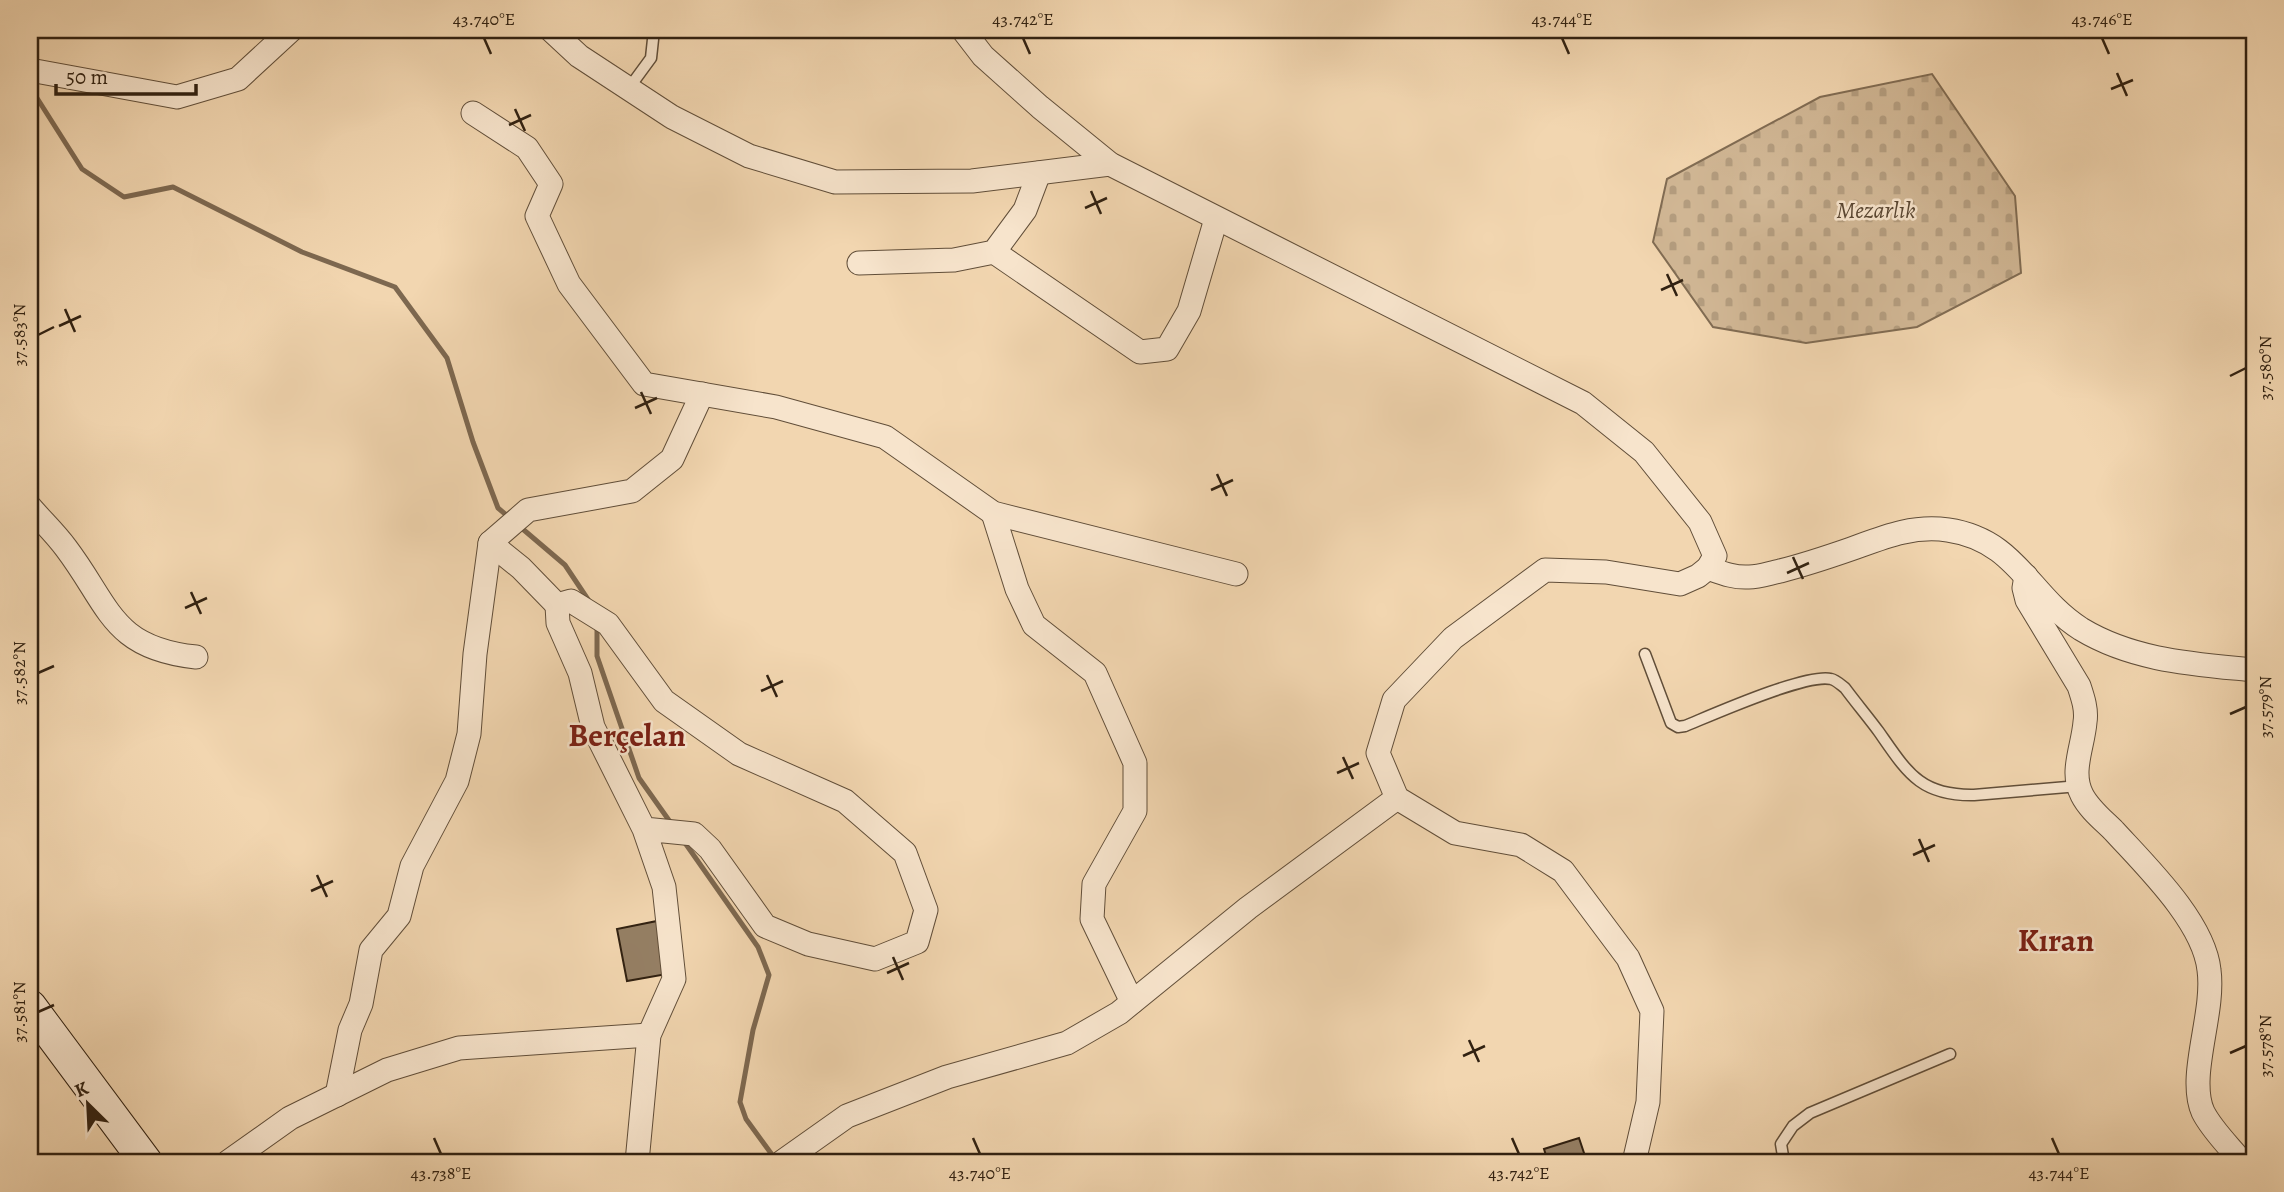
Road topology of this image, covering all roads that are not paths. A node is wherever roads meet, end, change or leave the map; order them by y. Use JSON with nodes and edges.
{"nodes":[{"id":1,"x":291,"y":30,"type":"edge"},
{"id":2,"x":551,"y":30,"type":"edge"},
{"id":3,"x":654,"y":30,"type":"edge"},
{"id":4,"x":963,"y":30,"type":"edge"},
{"id":5,"x":30,"y":70,"type":"edge"},
{"id":6,"x":628,"y":88,"type":"junction"},
{"id":7,"x":472,"y":113,"type":"dead end"},
{"id":8,"x":1110,"y":164,"type":"junction"},
{"id":9,"x":1038,"y":173,"type":"junction"},
{"id":10,"x":1216,"y":219,"type":"junction"},
{"id":11,"x":994,"y":252,"type":"junction"},
{"id":12,"x":859,"y":263,"type":"dead end"},
{"id":13,"x":702,"y":394,"type":"junction"},
{"id":14,"x":30,"y":508,"type":"edge"},
{"id":15,"x":993,"y":513,"type":"junction"},
{"id":16,"x":490,"y":543,"type":"junction"},
{"id":17,"x":1708,"y":568,"type":"junction"},
{"id":18,"x":1236,"y":574,"type":"dead end"},
{"id":19,"x":2026,"y":576,"type":"junction"},
{"id":20,"x":557,"y":605,"type":"junction"},
{"id":21,"x":1645,"y":654,"type":"dead end"},
{"id":22,"x":196,"y":657,"type":"dead end"},
{"id":23,"x":2254,"y":670,"type":"edge"},
{"id":24,"x":2079,"y":786,"type":"junction"},
{"id":25,"x":1397,"y":798,"type":"junction"},
{"id":26,"x":644,"y":829,"type":"junction"},
{"id":27,"x":1132,"y":1002,"type":"junction"},
{"id":28,"x":30,"y":1006,"type":"edge"},
{"id":29,"x":649,"y":1035,"type":"junction"},
{"id":30,"x":1950,"y":1054,"type":"dead end"},
{"id":31,"x":337,"y":1095,"type":"junction"},
{"id":32,"x":146,"y":1162,"type":"edge"},
{"id":33,"x":228,"y":1162,"type":"edge"},
{"id":34,"x":637,"y":1162,"type":"edge"},
{"id":35,"x":782,"y":1162,"type":"edge"},
{"id":36,"x":1634,"y":1162,"type":"edge"},
{"id":37,"x":1784,"y":1162,"type":"edge"},
{"id":38,"x":2242,"y":1162,"type":"edge"}],
"edges":[{"from":1,"to":5,"type":"street"},
{"from":2,"to":6,"type":"street"},
{"from":3,"to":6,"type":"lane"},
{"from":4,"to":8,"type":"street"},
{"from":6,"to":9,"type":"street"},
{"from":7,"to":13,"type":"street"},
{"from":8,"to":9,"type":"street"},
{"from":8,"to":10,"type":"street"},
{"from":9,"to":11,"type":"street"},
{"from":10,"to":11,"type":"street"},
{"from":10,"to":17,"type":"street"},
{"from":11,"to":12,"type":"street"},
{"from":13,"to":15,"type":"street"},
{"from":13,"to":16,"type":"street"},
{"from":14,"to":22,"type":"street"},
{"from":15,"to":18,"type":"street"},
{"from":15,"to":27,"type":"street"},
{"from":16,"to":20,"type":"street"},
{"from":16,"to":31,"type":"street"},
{"from":17,"to":19,"type":"street"},
{"from":17,"to":25,"type":"street"},
{"from":19,"to":23,"type":"street"},
{"from":19,"to":24,"type":"street"},
{"from":20,"to":26,"type":"street"},
{"from":20,"to":26,"type":"street"},
{"from":21,"to":24,"type":"lane"},
{"from":24,"to":38,"type":"street"},
{"from":25,"to":27,"type":"street"},
{"from":25,"to":36,"type":"street"},
{"from":26,"to":29,"type":"street"},
{"from":27,"to":35,"type":"street"},
{"from":28,"to":32,"type":"main road"},
{"from":29,"to":31,"type":"street"},
{"from":29,"to":34,"type":"street"},
{"from":30,"to":37,"type":"lane"},
{"from":31,"to":33,"type":"street"}]}
